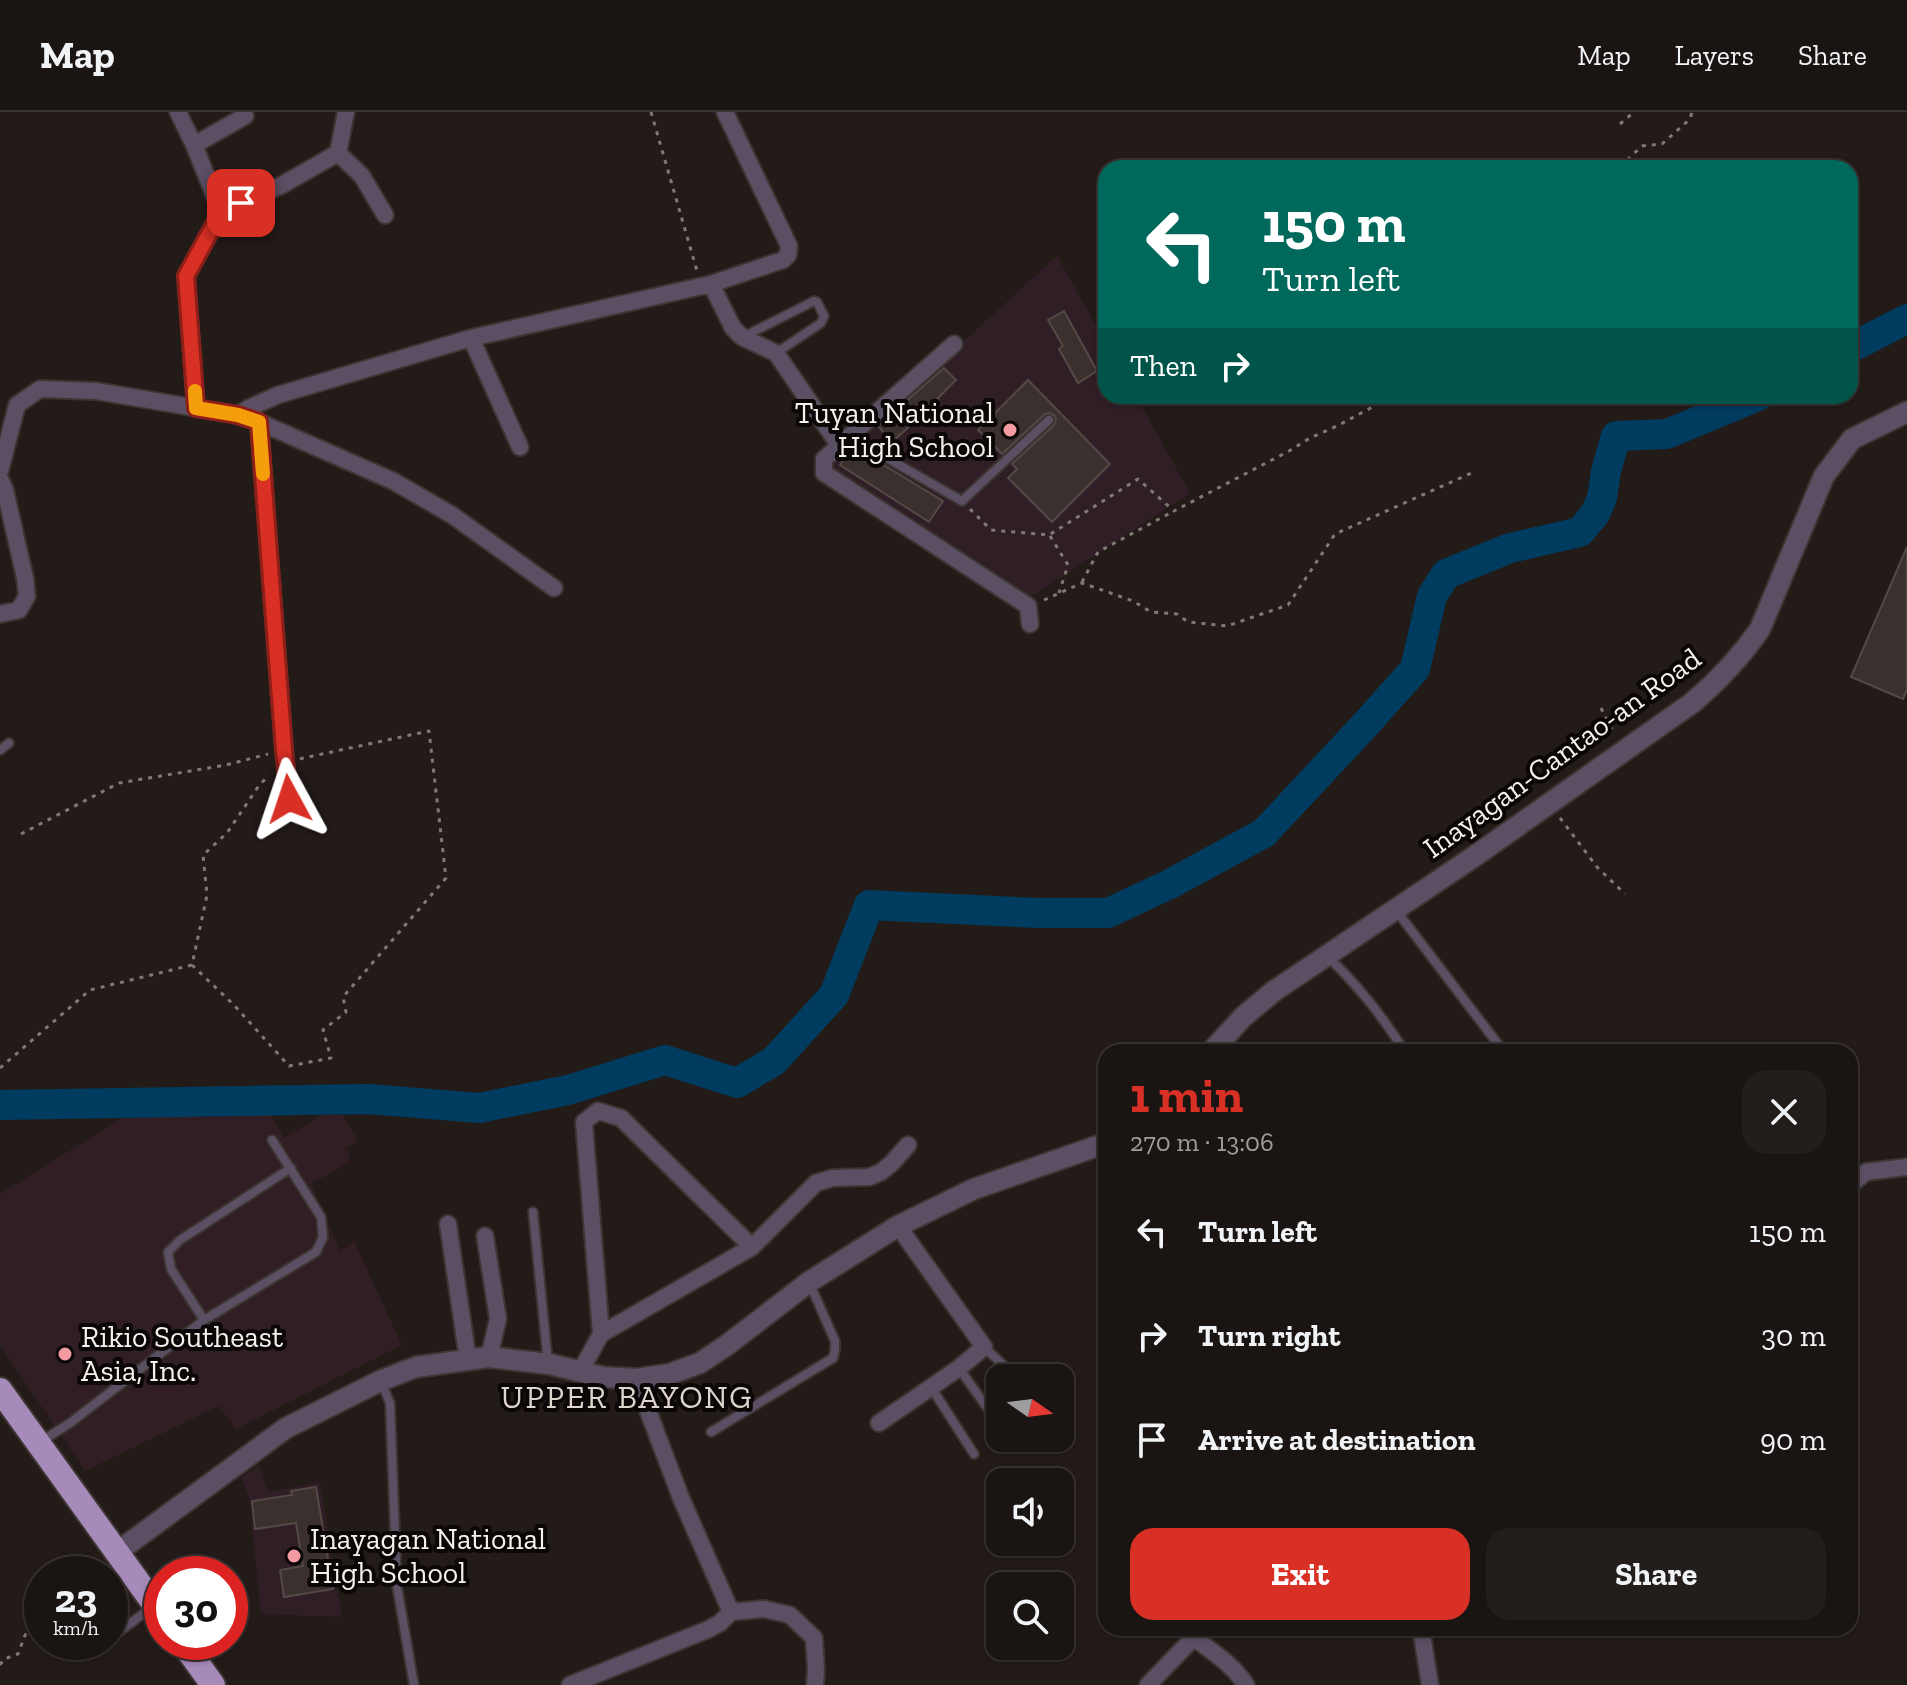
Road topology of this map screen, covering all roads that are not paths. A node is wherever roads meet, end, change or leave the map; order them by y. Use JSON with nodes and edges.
{"nodes":[{"id":1,"x":178,"y":112,"type":"edge"},
{"id":2,"x":346,"y":112,"type":"edge"},
{"id":3,"x":725,"y":112,"type":"edge"},
{"id":4,"x":245,"y":116,"type":"dead end"},
{"id":5,"x":194,"y":145,"type":"junction"},
{"id":6,"x":338,"y":153,"type":"junction"},
{"id":7,"x":221,"y":212,"type":"junction"},
{"id":8,"x":385,"y":215,"type":"dead end"},
{"id":9,"x":706,"y":285,"type":"junction"},
{"id":10,"x":742,"y":337,"type":"junction"},
{"id":11,"x":471,"y":338,"type":"junction"},
{"id":12,"x":954,"y":344,"type":"dead end"},
{"id":13,"x":776,"y":353,"type":"junction"},
{"id":14,"x":196,"y":408,"type":"junction"},
{"id":15,"x":1907,"y":412,"type":"edge"},
{"id":16,"x":238,"y":415,"type":"junction"},
{"id":17,"x":1049,"y":420,"type":"dead end"},
{"id":18,"x":259,"y":422,"type":"junction"},
{"id":19,"x":845,"y":441,"type":"junction"},
{"id":20,"x":520,"y":447,"type":"dead end"},
{"id":21,"x":0,"y":471,"type":"edge"},
{"id":22,"x":0,"y":479,"type":"edge"},
{"id":23,"x":554,"y":588,"type":"dead end"},
{"id":24,"x":0,"y":614,"type":"edge"},
{"id":25,"x":1030,"y":624,"type":"dead end"},
{"id":26,"x":9,"y":743,"type":"dead end"},
{"id":27,"x":0,"y":750,"type":"edge"},
{"id":28,"x":289,"y":799,"type":"dead end"},
{"id":29,"x":1395,"y":909,"type":"junction"},
{"id":30,"x":1326,"y":955,"type":"junction"},
{"id":31,"x":1224,"y":1044,"type":"edge"},
{"id":32,"x":1400,"y":1044,"type":"edge"},
{"id":33,"x":1498,"y":1044,"type":"edge"},
{"id":34,"x":272,"y":1140,"type":"dead end"},
{"id":35,"x":908,"y":1145,"type":"dead end"},
{"id":36,"x":1098,"y":1146,"type":"edge"},
{"id":37,"x":1907,"y":1167,"type":"edge"},
{"id":38,"x":291,"y":1168,"type":"junction"},
{"id":39,"x":1858,"y":1178,"type":"edge"},
{"id":40,"x":533,"y":1212,"type":"dead end"},
{"id":41,"x":448,"y":1224,"type":"dead end"},
{"id":42,"x":898,"y":1226,"type":"junction"},
{"id":43,"x":485,"y":1236,"type":"dead end"},
{"id":44,"x":752,"y":1247,"type":"junction"},
{"id":45,"x":809,"y":1282,"type":"junction"},
{"id":46,"x":204,"y":1320,"type":"junction"},
{"id":47,"x":601,"y":1334,"type":"junction"},
{"id":48,"x":984,"y":1347,"type":"junction"},
{"id":49,"x":478,"y":1358,"type":"junction"},
{"id":50,"x":549,"y":1364,"type":"junction"},
{"id":51,"x":1002,"y":1364,"type":"edge"},
{"id":52,"x":959,"y":1368,"type":"junction"},
{"id":53,"x":580,"y":1372,"type":"junction"},
{"id":54,"x":636,"y":1379,"type":"junction"},
{"id":55,"x":380,"y":1381,"type":"junction"},
{"id":56,"x":931,"y":1387,"type":"junction"},
{"id":57,"x":0,"y":1390,"type":"edge"},
{"id":58,"x":986,"y":1406,"type":"edge"},
{"id":59,"x":879,"y":1423,"type":"dead end"},
{"id":60,"x":711,"y":1432,"type":"dead end"},
{"id":61,"x":38,"y":1443,"type":"junction"},
{"id":62,"x":974,"y":1454,"type":"dead end"},
{"id":63,"x":111,"y":1556,"type":"edge"},
{"id":64,"x":128,"y":1559,"type":"edge"},
{"id":65,"x":128,"y":1578,"type":"edge"},
{"id":66,"x":144,"y":1595,"type":"edge"},
{"id":67,"x":731,"y":1612,"type":"junction"},
{"id":68,"x":1196,"y":1636,"type":"edge"},
{"id":69,"x":1202,"y":1636,"type":"edge"},
{"id":70,"x":1422,"y":1636,"type":"edge"},
{"id":71,"x":195,"y":1660,"type":"edge"},
{"id":72,"x":213,"y":1685,"type":"edge"},
{"id":73,"x":414,"y":1685,"type":"edge"},
{"id":74,"x":570,"y":1685,"type":"edge"},
{"id":75,"x":815,"y":1685,"type":"edge"},
{"id":76,"x":1148,"y":1685,"type":"edge"},
{"id":77,"x":1246,"y":1685,"type":"edge"},
{"id":78,"x":1430,"y":1685,"type":"edge"}],
"edges":[{"from":1,"to":5,"type":"street"},
{"from":2,"to":6,"type":"street"},
{"from":3,"to":9,"type":"street"},
{"from":4,"to":5,"type":"street"},
{"from":5,"to":7,"type":"street"},
{"from":6,"to":7,"type":"street"},
{"from":6,"to":8,"type":"street"},
{"from":7,"to":14,"type":"street"},
{"from":9,"to":10,"type":"street"},
{"from":9,"to":11,"type":"street"},
{"from":10,"to":13,"type":"street"},
{"from":10,"to":13,"type":"lane"},
{"from":11,"to":16,"type":"street"},
{"from":11,"to":20,"type":"street"},
{"from":12,"to":19,"type":"street"},
{"from":13,"to":19,"type":"street"},
{"from":14,"to":16,"type":"street"},
{"from":14,"to":21,"type":"street"},
{"from":15,"to":29,"type":"street","name":"Inayagan-Cantao-an Road"},
{"from":16,"to":18,"type":"street"},
{"from":17,"to":19,"type":"lane"},
{"from":18,"to":23,"type":"street"},
{"from":18,"to":28,"type":"street"},
{"from":19,"to":25,"type":"street"},
{"from":22,"to":24,"type":"street"},
{"from":26,"to":27,"type":"lane"},
{"from":29,"to":30,"type":"street","name":"Inayagan-Cantao-an Road"},
{"from":29,"to":33,"type":"lane"},
{"from":30,"to":31,"type":"street","name":"Inayagan-Cantao-an Road"},
{"from":30,"to":32,"type":"lane"},
{"from":34,"to":38,"type":"lane"},
{"from":35,"to":44,"type":"street"},
{"from":36,"to":42,"type":"street"},
{"from":37,"to":39,"type":"street"},
{"from":38,"to":46,"type":"lane"},
{"from":38,"to":46,"type":"lane"},
{"from":40,"to":50,"type":"lane"},
{"from":41,"to":49,"type":"street"},
{"from":42,"to":45,"type":"street"},
{"from":42,"to":48,"type":"street"},
{"from":43,"to":49,"type":"street"},
{"from":44,"to":47,"type":"street"},
{"from":44,"to":47,"type":"street"},
{"from":45,"to":54,"type":"street"},
{"from":45,"to":60,"type":"lane"},
{"from":46,"to":61,"type":"lane"},
{"from":47,"to":53,"type":"street"},
{"from":48,"to":51,"type":"lane"},
{"from":48,"to":52,"type":"street"},
{"from":49,"to":50,"type":"street"},
{"from":49,"to":55,"type":"street"},
{"from":50,"to":53,"type":"street"},
{"from":52,"to":56,"type":"street"},
{"from":52,"to":58,"type":"lane"},
{"from":53,"to":54,"type":"street"},
{"from":54,"to":67,"type":"street"},
{"from":55,"to":64,"type":"street"},
{"from":55,"to":73,"type":"lane"},
{"from":56,"to":59,"type":"street"},
{"from":56,"to":62,"type":"lane"},
{"from":57,"to":61,"type":"highway"},
{"from":61,"to":63,"type":"highway"},
{"from":65,"to":66,"type":"highway"},
{"from":67,"to":74,"type":"street"},
{"from":67,"to":75,"type":"street"},
{"from":68,"to":76,"type":"street"},
{"from":69,"to":77,"type":"street"},
{"from":70,"to":78,"type":"street"},
{"from":71,"to":72,"type":"highway"}]}
